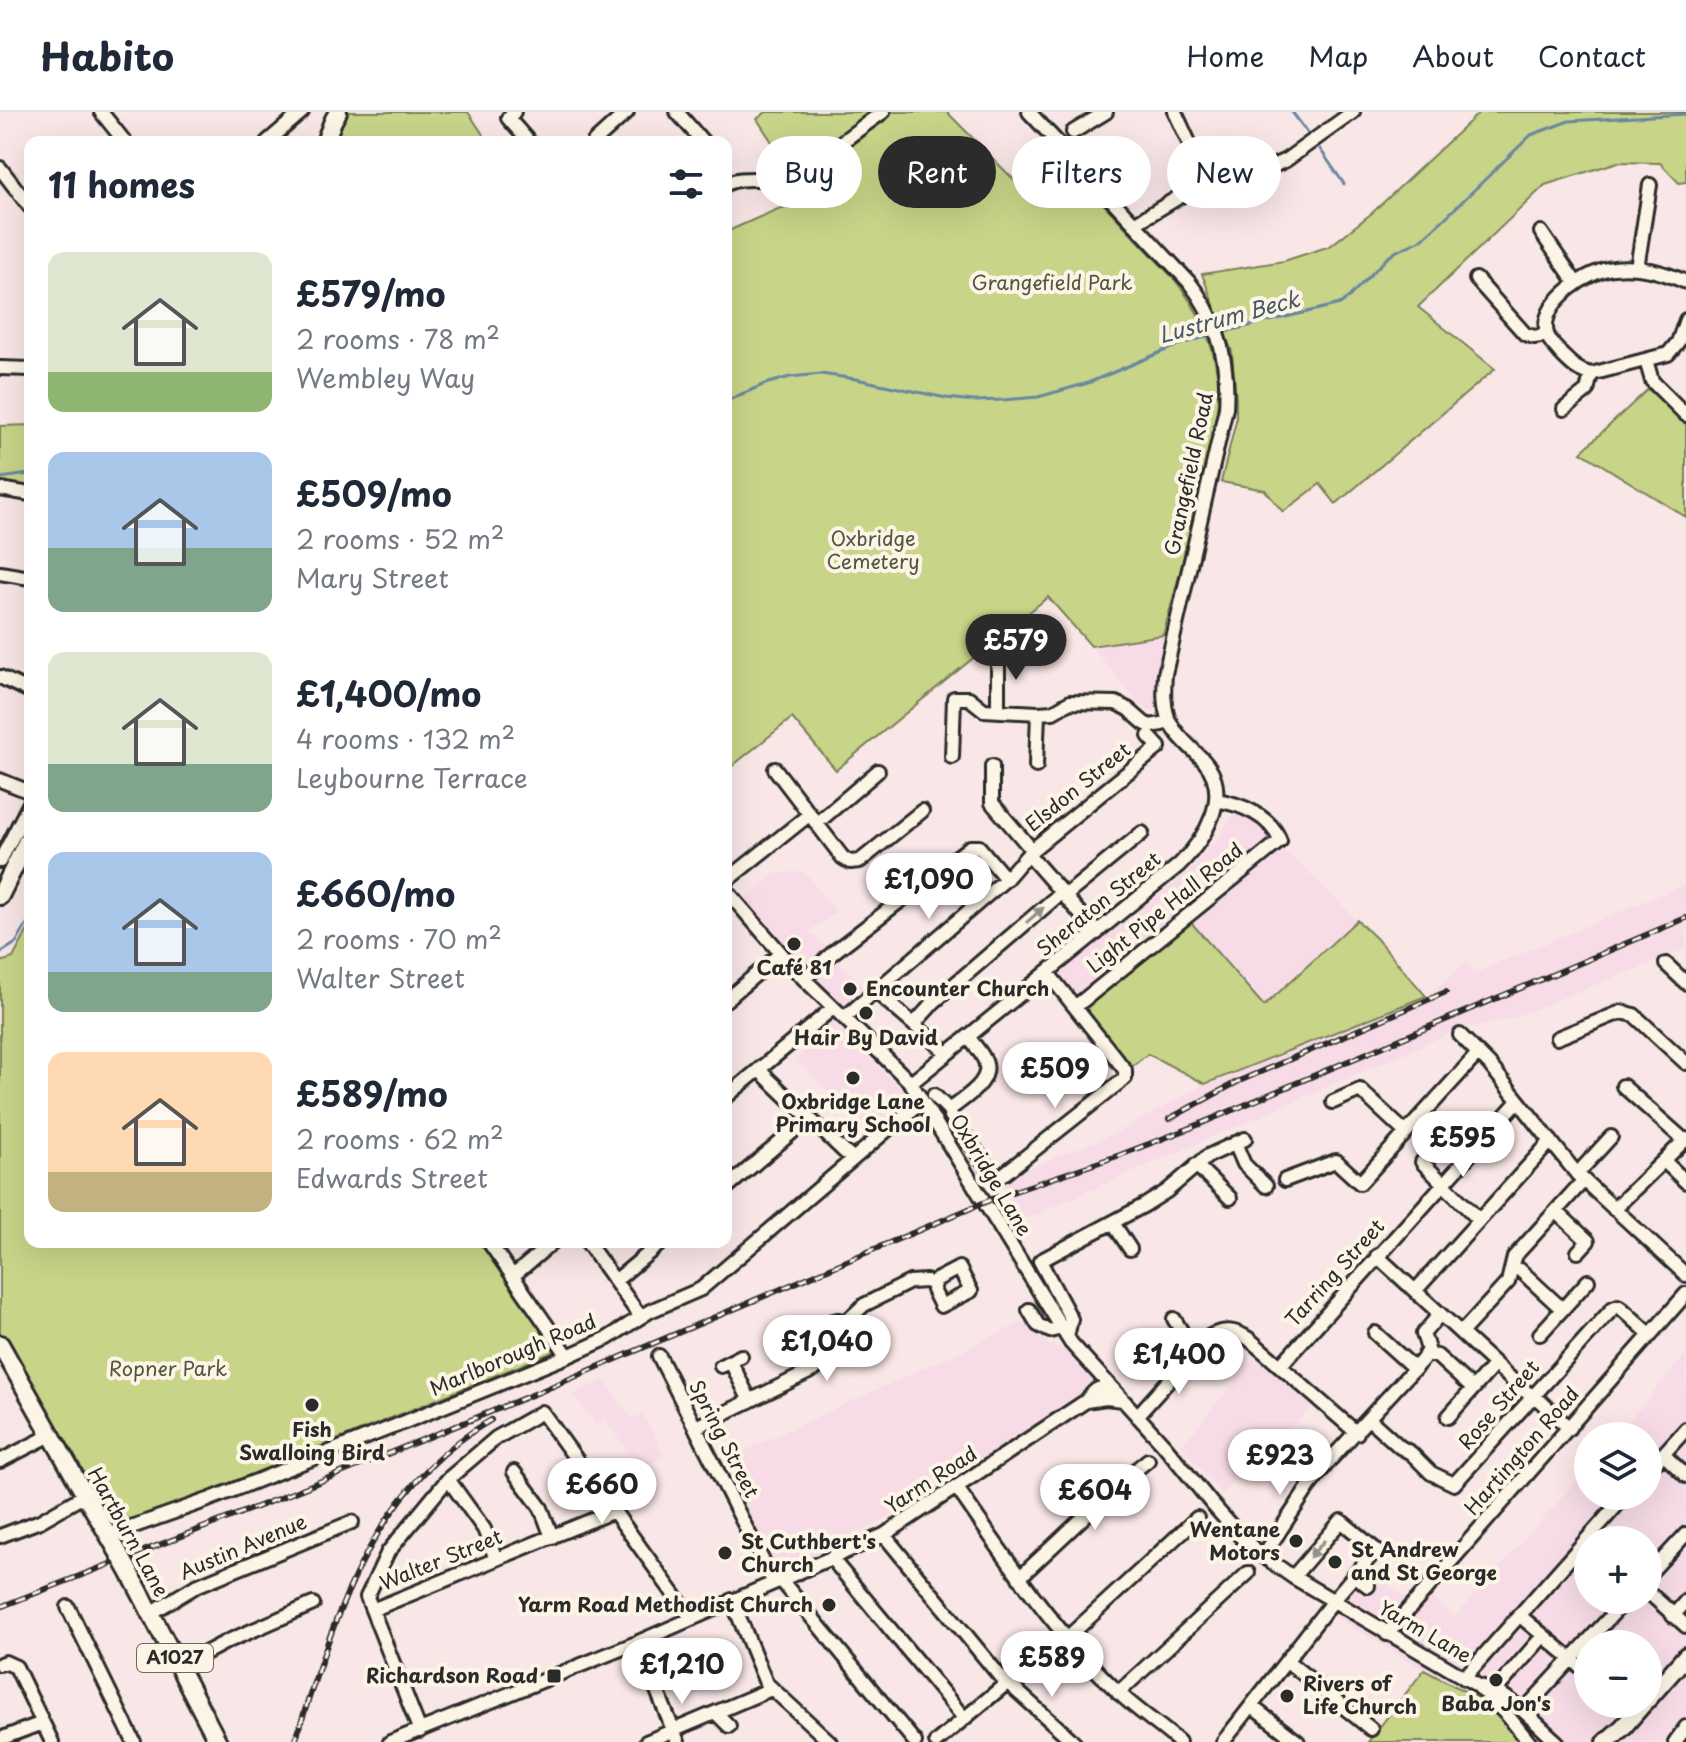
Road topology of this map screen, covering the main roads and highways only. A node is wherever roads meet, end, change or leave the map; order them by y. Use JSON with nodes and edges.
{"nodes":[{"id":1,"x":338,"y":112,"type":"edge"},
{"id":2,"x":328,"y":136,"type":"edge"},
{"id":3,"x":24,"y":847,"type":"edge"},
{"id":4,"x":0,"y":896,"type":"edge"},
{"id":5,"x":0,"y":1344,"type":"edge"},
{"id":6,"x":1686,"y":1656,"type":"edge"},
{"id":7,"x":1662,"y":1683,"type":"edge"},
{"id":8,"x":1632,"y":1718,"type":"edge"},
{"id":9,"x":1619,"y":1735,"type":"edge"},
{"id":10,"x":218,"y":1742,"type":"edge"},
{"id":11,"x":1606,"y":1742,"type":"edge"}],
"edges":[{"from":1,"to":2,"type":"main road"},
{"from":3,"to":4,"type":"main road"},
{"from":5,"to":10,"type":"main road","name":"Hartburn Lane","number":"A1027","bridge":true},
{"from":6,"to":7,"type":"main road"},
{"from":8,"to":9,"type":"main road"},
{"from":9,"to":11,"type":"main road"}]}
